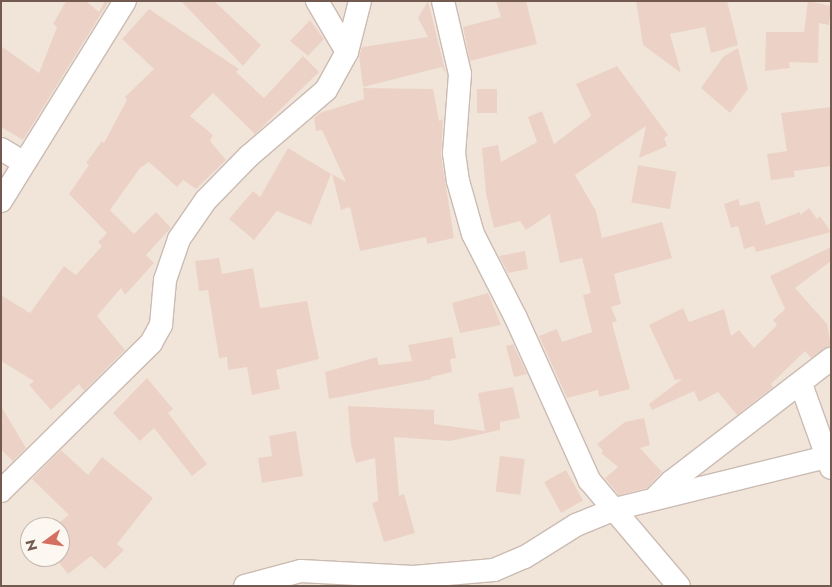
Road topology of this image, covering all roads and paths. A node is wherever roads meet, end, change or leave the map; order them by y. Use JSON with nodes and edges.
{"nodes":[{"id":1,"x":125,"y":1,"type":"edge"},
{"id":2,"x":318,"y":1,"type":"edge"},
{"id":3,"x":360,"y":1,"type":"edge"},
{"id":4,"x":443,"y":1,"type":"edge"},
{"id":5,"x":347,"y":52,"type":"junction"},
{"id":6,"x":1,"y":149,"type":"edge"},
{"id":7,"x":23,"y":162,"type":"junction"},
{"id":8,"x":1,"y":201,"type":"edge"},
{"id":9,"x":831,"y":359,"type":"edge"},
{"id":10,"x":801,"y":384,"type":"junction"},
{"id":11,"x":830,"y":460,"type":"edge"},
{"id":12,"x":1,"y":491,"type":"edge"},
{"id":13,"x":654,"y":499,"type":"junction"},
{"id":14,"x":615,"y":509,"type":"junction"},
{"id":15,"x":246,"y":586,"type":"edge"},
{"id":16,"x":679,"y":586,"type":"edge"}],
"edges":[{"from":1,"to":7,"type":"street"},
{"from":2,"to":5,"type":"street"},
{"from":3,"to":5,"type":"street"},
{"from":4,"to":14,"type":"street"},
{"from":5,"to":12,"type":"street"},
{"from":6,"to":7,"type":"street"},
{"from":7,"to":8,"type":"street"},
{"from":9,"to":10,"type":"street"},
{"from":10,"to":11,"type":"street"},
{"from":10,"to":13,"type":"street"},
{"from":11,"to":13,"type":"street"},
{"from":13,"to":14,"type":"street"},
{"from":14,"to":15,"type":"street"},
{"from":14,"to":16,"type":"street"}]}
